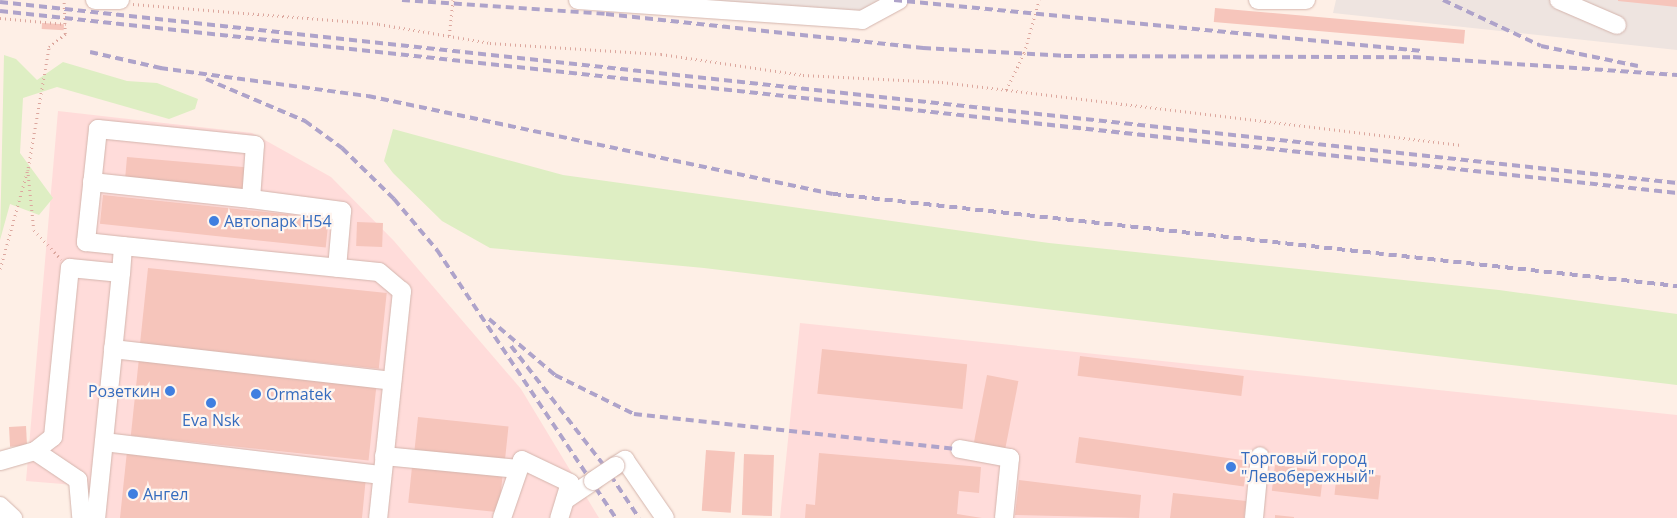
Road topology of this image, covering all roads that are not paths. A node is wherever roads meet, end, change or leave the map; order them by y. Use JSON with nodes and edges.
{"nodes":[{"id":1,"x":95,"y":0,"type":"edge"},
{"id":2,"x":578,"y":0,"type":"edge"},
{"id":3,"x":899,"y":0,"type":"edge"},
{"id":4,"x":1258,"y":0,"type":"edge"},
{"id":5,"x":1306,"y":0,"type":"edge"},
{"id":6,"x":1560,"y":0,"type":"edge"},
{"id":7,"x":119,"y":1,"type":"edge"},
{"id":8,"x":1617,"y":25,"type":"dead end"},
{"id":9,"x":92,"y":182,"type":"junction"},
{"id":10,"x":251,"y":199,"type":"junction"},
{"id":11,"x":123,"y":246,"type":"junction"},
{"id":12,"x":336,"y":268,"type":"junction"},
{"id":13,"x":121,"y":273,"type":"junction"},
{"id":14,"x":113,"y":349,"type":"junction"},
{"id":15,"x":392,"y":381,"type":"junction"},
{"id":16,"x":104,"y":442,"type":"junction"},
{"id":17,"x":960,"y":449,"type":"dead end"},
{"id":18,"x":35,"y":451,"type":"junction"},
{"id":19,"x":384,"y":456,"type":"junction"},
{"id":20,"x":1260,"y":456,"type":"dead end"},
{"id":21,"x":0,"y":461,"type":"edge"},
{"id":22,"x":518,"y":469,"type":"junction"},
{"id":23,"x":382,"y":474,"type":"junction"},
{"id":24,"x":565,"y":500,"type":"junction"},
{"id":25,"x":0,"y":506,"type":"edge"},
{"id":26,"x":13,"y":518,"type":"edge"},
{"id":27,"x":81,"y":518,"type":"edge"},
{"id":28,"x":96,"y":518,"type":"edge"},
{"id":29,"x":378,"y":518,"type":"edge"},
{"id":30,"x":502,"y":518,"type":"edge"},
{"id":31,"x":560,"y":518,"type":"edge"},
{"id":32,"x":664,"y":518,"type":"edge"},
{"id":33,"x":1004,"y":518,"type":"edge"},
{"id":34,"x":1254,"y":518,"type":"edge"}],
"edges":[{"from":1,"to":7,"type":"lane"},
{"from":2,"to":3,"type":"lane"},
{"from":4,"to":5,"type":"lane"},
{"from":6,"to":8,"type":"lane"},
{"from":9,"to":10,"type":"lane"},
{"from":9,"to":10,"type":"lane"},
{"from":9,"to":11,"type":"lane"},
{"from":10,"to":12,"type":"lane"},
{"from":11,"to":12,"type":"lane"},
{"from":11,"to":13,"type":"lane"},
{"from":12,"to":15,"type":"lane"},
{"from":13,"to":14,"type":"lane"},
{"from":13,"to":18,"type":"lane"},
{"from":14,"to":15,"type":"lane"},
{"from":14,"to":16,"type":"lane"},
{"from":15,"to":19,"type":"lane"},
{"from":16,"to":23,"type":"lane"},
{"from":16,"to":28,"type":"lane"},
{"from":17,"to":33,"type":"lane"},
{"from":18,"to":21,"type":"lane"},
{"from":18,"to":27,"type":"lane"},
{"from":19,"to":22,"type":"lane"},
{"from":19,"to":23,"type":"lane"},
{"from":20,"to":34,"type":"lane"},
{"from":22,"to":24,"type":"lane"},
{"from":22,"to":30,"type":"lane"},
{"from":23,"to":29,"type":"lane"},
{"from":24,"to":31,"type":"lane"},
{"from":24,"to":32,"type":"lane","bridge":true},
{"from":25,"to":26,"type":"lane"}]}
